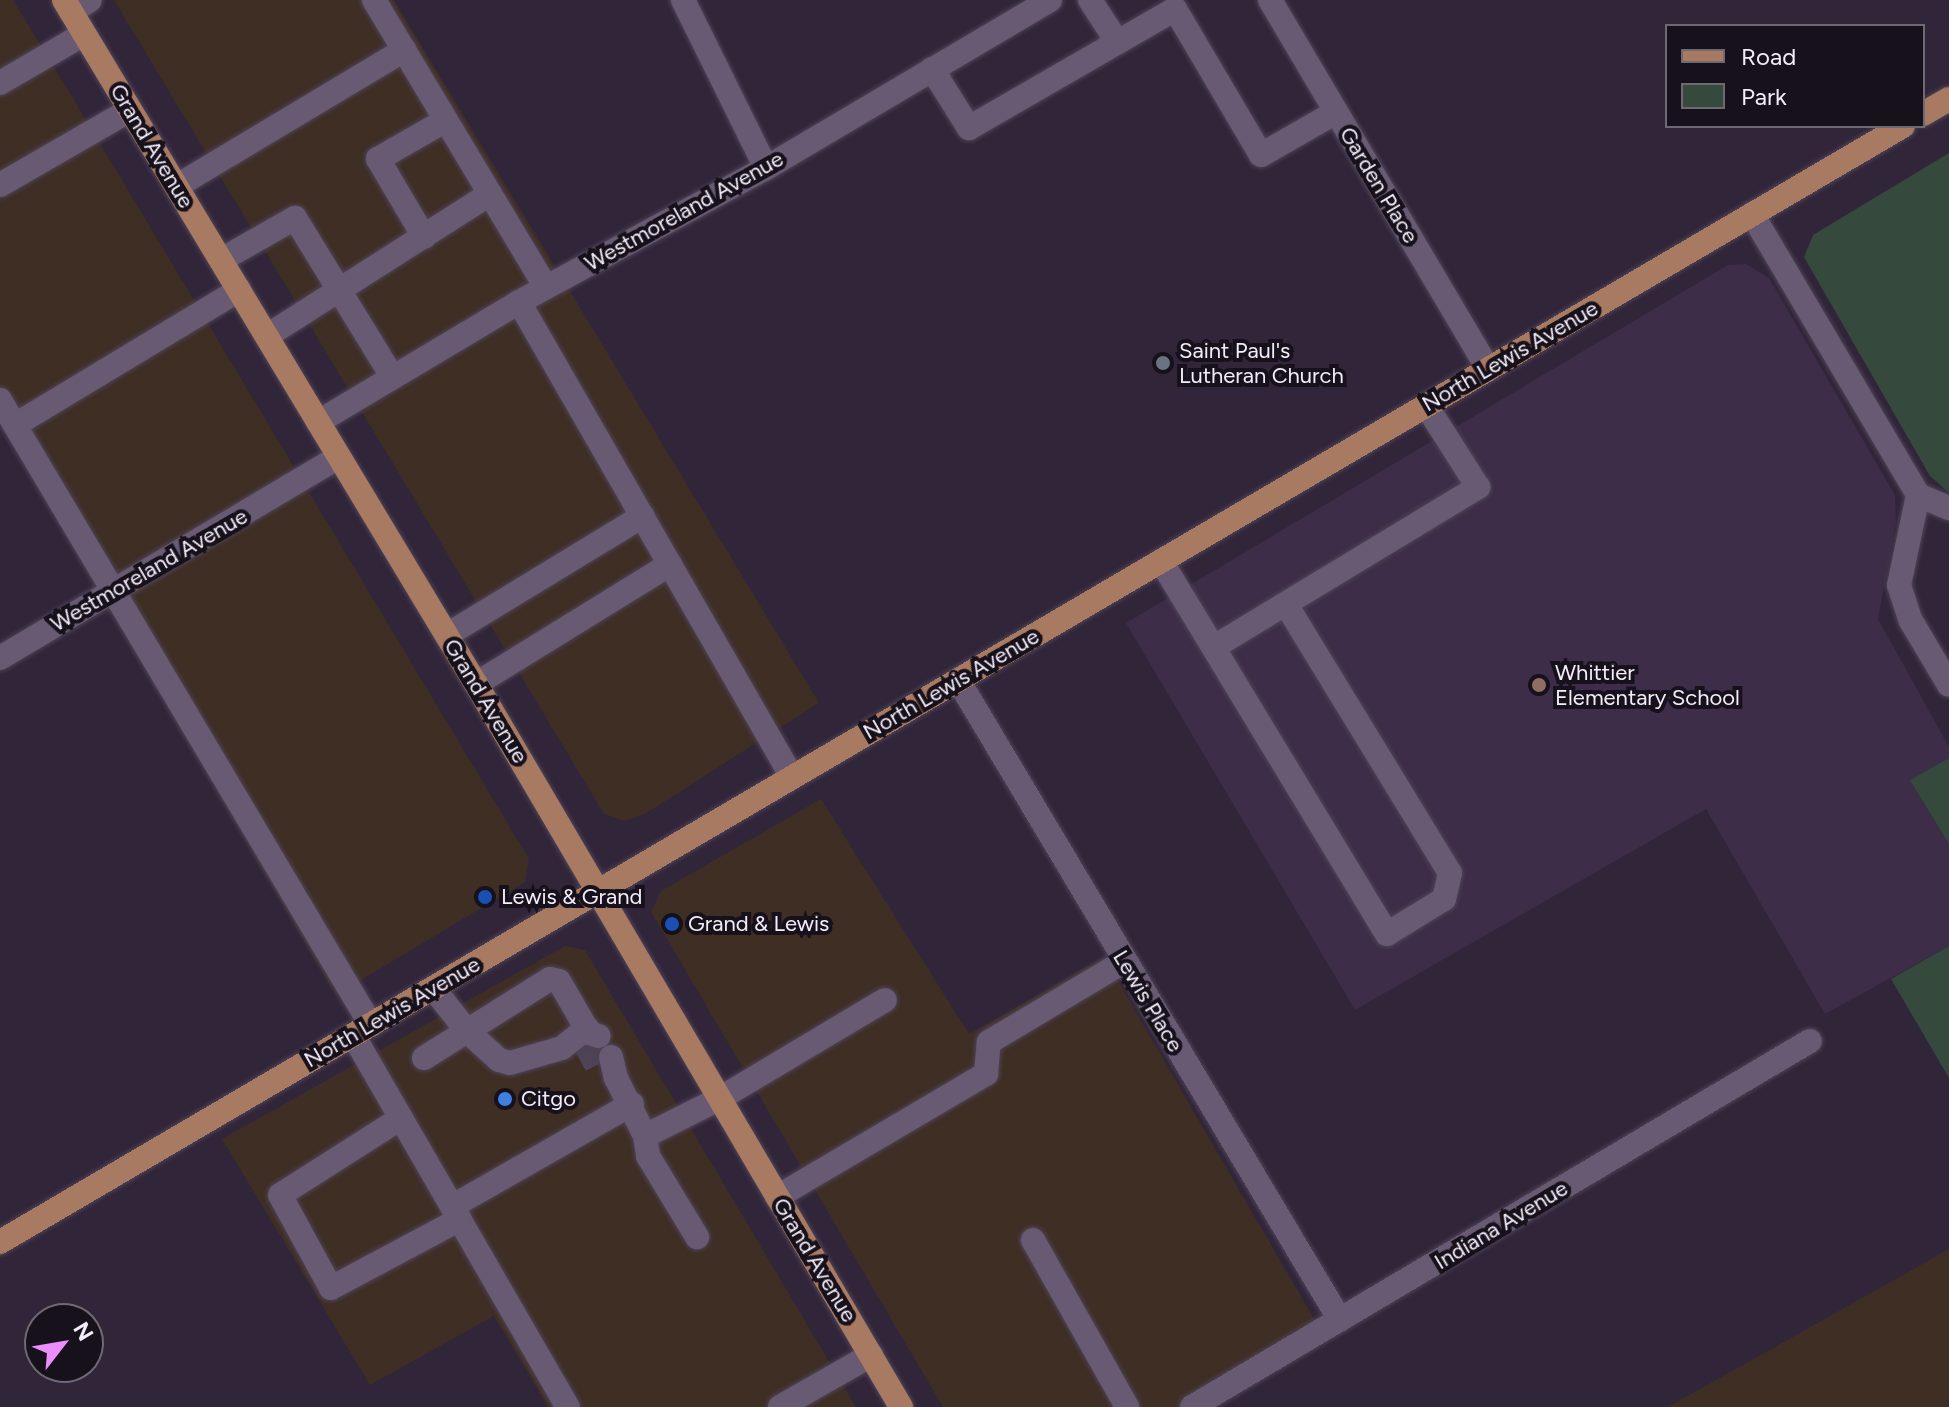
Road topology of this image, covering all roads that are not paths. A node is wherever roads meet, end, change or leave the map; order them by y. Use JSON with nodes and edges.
{"nodes":[{"id":1,"x":374,"y":0,"type":"edge"},
{"id":2,"x":683,"y":0,"type":"edge"},
{"id":3,"x":1050,"y":0,"type":"edge"},
{"id":4,"x":1090,"y":0,"type":"edge"},
{"id":5,"x":1270,"y":0,"type":"edge"},
{"id":6,"x":75,"y":4,"type":"edge"},
{"id":7,"x":84,"y":34,"type":"junction"},
{"id":8,"x":1116,"y":40,"type":"junction"},
{"id":9,"x":404,"y":50,"type":"junction"},
{"id":10,"x":932,"y":69,"type":"junction"},
{"id":11,"x":0,"y":83,"type":"edge"},
{"id":12,"x":1949,"y":99,"type":"edge"},
{"id":13,"x":130,"y":110,"type":"junction"},
{"id":14,"x":1336,"y":112,"type":"junction"},
{"id":15,"x":1925,"y":113,"type":"edge"},
{"id":16,"x":446,"y":120,"type":"junction"},
{"id":17,"x":1900,"y":128,"type":"edge"},
{"id":18,"x":766,"y":168,"type":"junction"},
{"id":19,"x":0,"y":185,"type":"edge"},
{"id":20,"x":177,"y":186,"type":"junction"},
{"id":21,"x":490,"y":194,"type":"junction"},
{"id":22,"x":1752,"y":214,"type":"junction"},
{"id":23,"x":424,"y":237,"type":"junction"},
{"id":24,"x":221,"y":260,"type":"junction"},
{"id":25,"x":545,"y":286,"type":"junction"},
{"id":26,"x":239,"y":290,"type":"junction"},
{"id":27,"x":340,"y":292,"type":"junction"},
{"id":28,"x":519,"y":302,"type":"junction"},
{"id":29,"x":267,"y":336,"type":"junction"},
{"id":30,"x":1488,"y":369,"type":"junction"},
{"id":31,"x":392,"y":376,"type":"junction"},
{"id":32,"x":0,"y":400,"type":"edge"},
{"id":33,"x":1426,"y":405,"type":"junction"},
{"id":34,"x":318,"y":422,"type":"junction"},
{"id":35,"x":15,"y":425,"type":"junction"},
{"id":36,"x":339,"y":457,"type":"junction"},
{"id":37,"x":1918,"y":495,"type":"junction"},
{"id":38,"x":1949,"y":508,"type":"edge"},
{"id":39,"x":643,"y":516,"type":"junction"},
{"id":40,"x":1161,"y":561,"type":"junction"},
{"id":41,"x":670,"y":564,"type":"junction"},
{"id":42,"x":113,"y":592,"type":"junction"},
{"id":43,"x":1286,"y":604,"type":"junction"},
{"id":44,"x":447,"y":635,"type":"junction"},
{"id":45,"x":1214,"y":647,"type":"junction"},
{"id":46,"x":0,"y":658,"type":"edge"},
{"id":47,"x":958,"y":680,"type":"junction"},
{"id":48,"x":476,"y":684,"type":"junction"},
{"id":49,"x":1949,"y":685,"type":"edge"},
{"id":50,"x":792,"y":777,"type":"junction"},
{"id":51,"x":597,"y":891,"type":"junction"},
{"id":52,"x":1125,"y":961,"type":"junction"},
{"id":53,"x":433,"y":988,"type":"junction"},
{"id":54,"x":885,"y":1000,"type":"dead end"},
{"id":55,"x":362,"y":1030,"type":"junction"},
{"id":56,"x":467,"y":1031,"type":"junction"},
{"id":57,"x":1810,"y":1041,"type":"dead end"},
{"id":58,"x":598,"y":1049,"type":"junction"},
{"id":59,"x":424,"y":1058,"type":"dead end"},
{"id":60,"x":719,"y":1099,"type":"junction"},
{"id":61,"x":632,"y":1104,"type":"junction"},
{"id":62,"x":401,"y":1118,"type":"junction"},
{"id":63,"x":645,"y":1136,"type":"junction"},
{"id":64,"x":777,"y":1197,"type":"junction"},
{"id":65,"x":456,"y":1213,"type":"junction"},
{"id":66,"x":697,"y":1237,"type":"dead end"},
{"id":67,"x":1033,"y":1240,"type":"dead end"},
{"id":68,"x":0,"y":1242,"type":"edge"},
{"id":69,"x":1340,"y":1320,"type":"junction"},
{"id":70,"x":871,"y":1355,"type":"junction"},
{"id":71,"x":568,"y":1407,"type":"edge"},
{"id":72,"x":780,"y":1407,"type":"edge"},
{"id":73,"x":901,"y":1407,"type":"edge"},
{"id":74,"x":1127,"y":1407,"type":"edge"},
{"id":75,"x":1192,"y":1407,"type":"edge"}],
"edges":[{"from":1,"to":9,"type":"street"},
{"from":2,"to":18,"type":"street"},
{"from":3,"to":10,"type":"street","name":"Westmoreland Avenue"},
{"from":4,"to":8,"type":"street"},
{"from":5,"to":14,"type":"street","name":"Garden Place"},
{"from":6,"to":7,"type":"main road","name":"Grand Avenue"},
{"from":7,"to":11,"type":"street"},
{"from":7,"to":13,"type":"main road","name":"Grand Avenue"},
{"from":8,"to":10,"type":"street"},
{"from":8,"to":14,"type":"street"},
{"from":9,"to":16,"type":"street"},
{"from":9,"to":20,"type":"street"},
{"from":10,"to":18,"type":"street","name":"Westmoreland Avenue"},
{"from":12,"to":15,"type":"main road"},
{"from":13,"to":19,"type":"street"},
{"from":13,"to":20,"type":"main road","name":"Grand Avenue"},
{"from":14,"to":30,"type":"street","name":"Garden Place"},
{"from":16,"to":21,"type":"street"},
{"from":16,"to":23,"type":"street"},
{"from":17,"to":22,"type":"main road","name":"North Lewis Avenue"},
{"from":18,"to":25,"type":"street","name":"Westmoreland Avenue"},
{"from":20,"to":24,"type":"main road","name":"Grand Avenue"},
{"from":21,"to":23,"type":"street"},
{"from":21,"to":25,"type":"street"},
{"from":22,"to":30,"type":"main road","name":"North Lewis Avenue"},
{"from":22,"to":37,"type":"street"},
{"from":23,"to":27,"type":"street"},
{"from":24,"to":26,"type":"main road","name":"Grand Avenue"},
{"from":24,"to":27,"type":"street"},
{"from":25,"to":28,"type":"street","name":"Westmoreland Avenue"},
{"from":26,"to":29,"type":"main road","name":"Grand Avenue"},
{"from":26,"to":35,"type":"street"},
{"from":27,"to":29,"type":"street"},
{"from":27,"to":31,"type":"street"},
{"from":28,"to":31,"type":"street","name":"Westmoreland Avenue"},
{"from":28,"to":39,"type":"street"},
{"from":29,"to":34,"type":"main road","name":"Grand Avenue"},
{"from":30,"to":33,"type":"main road","name":"North Lewis Avenue"},
{"from":31,"to":34,"type":"street","name":"Westmoreland Avenue"},
{"from":32,"to":35,"type":"street"},
{"from":33,"to":40,"type":"main road","name":"North Lewis Avenue"},
{"from":33,"to":43,"type":"street"},
{"from":34,"to":36,"type":"main road","name":"Grand Avenue"},
{"from":35,"to":42,"type":"street"},
{"from":36,"to":42,"type":"street","name":"Westmoreland Avenue"},
{"from":36,"to":44,"type":"main road","name":"Grand Avenue"},
{"from":37,"to":38,"type":"street"},
{"from":37,"to":49,"type":"street"},
{"from":39,"to":41,"type":"street"},
{"from":39,"to":44,"type":"street"},
{"from":40,"to":45,"type":"street"},
{"from":40,"to":47,"type":"main road","name":"North Lewis Avenue"},
{"from":41,"to":48,"type":"street"},
{"from":41,"to":50,"type":"street"},
{"from":42,"to":46,"type":"street","name":"Westmoreland Avenue"},
{"from":42,"to":55,"type":"street"},
{"from":43,"to":45,"type":"street"},
{"from":43,"to":45,"type":"street"},
{"from":44,"to":48,"type":"main road","name":"Grand Avenue"},
{"from":47,"to":50,"type":"main road","name":"North Lewis Avenue"},
{"from":47,"to":52,"type":"street","name":"Lewis Place"},
{"from":48,"to":51,"type":"main road","name":"Grand Avenue"},
{"from":50,"to":51,"type":"main road","name":"North Lewis Avenue"},
{"from":51,"to":53,"type":"main road","name":"North Lewis Avenue"},
{"from":51,"to":60,"type":"main road","name":"Grand Avenue"},
{"from":52,"to":64,"type":"street"},
{"from":52,"to":69,"type":"street","name":"Lewis Place"},
{"from":53,"to":55,"type":"main road","name":"North Lewis Avenue"},
{"from":53,"to":56,"type":"street"},
{"from":54,"to":60,"type":"street"},
{"from":55,"to":62,"type":"street"},
{"from":55,"to":68,"type":"main road","name":"North Lewis Avenue"},
{"from":56,"to":58,"type":"street"},
{"from":56,"to":58,"type":"street"},
{"from":56,"to":59,"type":"street"},
{"from":57,"to":69,"type":"street","name":"Indiana Avenue"},
{"from":58,"to":61,"type":"street"},
{"from":60,"to":63,"type":"street"},
{"from":60,"to":64,"type":"main road","name":"Grand Avenue"},
{"from":61,"to":63,"type":"street"},
{"from":61,"to":65,"type":"street"},
{"from":62,"to":65,"type":"street"},
{"from":62,"to":65,"type":"street"},
{"from":63,"to":66,"type":"street"},
{"from":64,"to":70,"type":"main road","name":"Grand Avenue"},
{"from":65,"to":71,"type":"street"},
{"from":67,"to":74,"type":"street"},
{"from":69,"to":75,"type":"street","name":"Indiana Avenue"},
{"from":70,"to":72,"type":"street"},
{"from":70,"to":73,"type":"main road","name":"Grand Avenue"}]}
